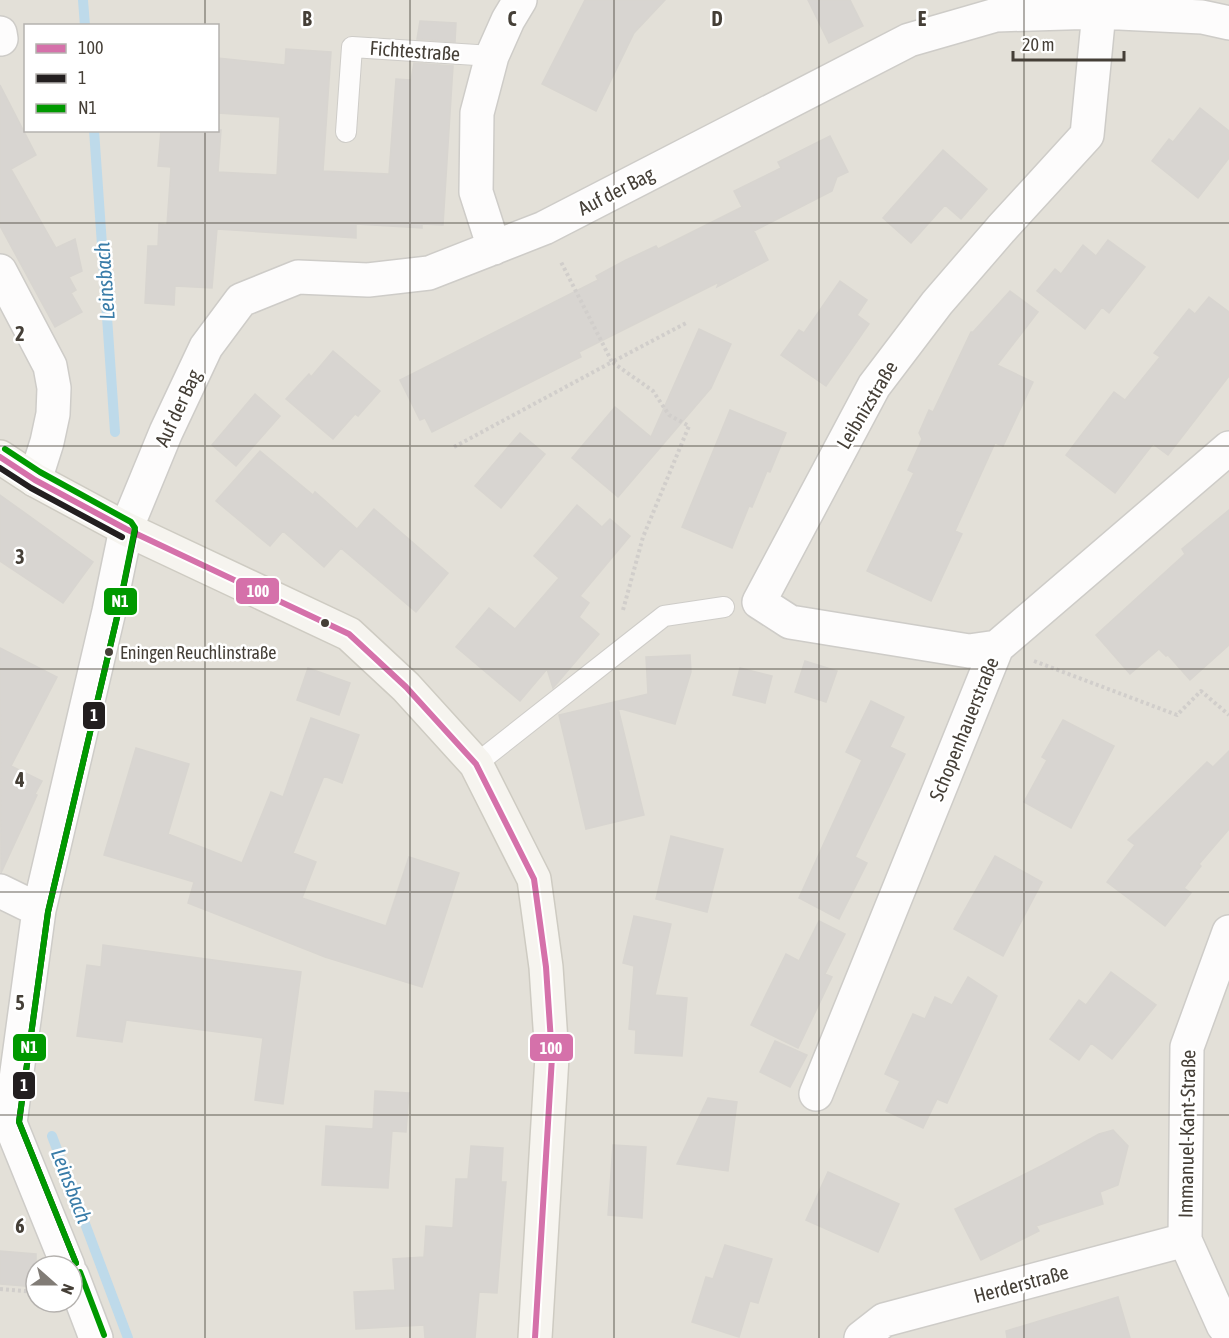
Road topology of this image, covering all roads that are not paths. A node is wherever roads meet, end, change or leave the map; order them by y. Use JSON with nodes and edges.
{"nodes":[{"id":1,"x":520,"y":0,"type":"edge"},
{"id":2,"x":1099,"y":12,"type":"junction"},
{"id":3,"x":1229,"y":23,"type":"edge"},
{"id":4,"x":492,"y":56,"type":"junction"},
{"id":5,"x":346,"y":132,"type":"dead end"},
{"id":6,"x":494,"y":248,"type":"junction"},
{"id":7,"x":0,"y":271,"type":"edge"},
{"id":8,"x":1229,"y":448,"type":"edge"},
{"id":9,"x":0,"y":457,"type":"edge"},
{"id":10,"x":35,"y":480,"type":"junction"},
{"id":11,"x":126,"y":529,"type":"junction"},
{"id":12,"x":724,"y":607,"type":"dead end"},
{"id":13,"x":997,"y":647,"type":"junction"},
{"id":14,"x":476,"y":764,"type":"junction"},
{"id":15,"x":0,"y":891,"type":"edge"},
{"id":16,"x":39,"y":910,"type":"junction"},
{"id":17,"x":1229,"y":932,"type":"edge"},
{"id":18,"x":816,"y":1094,"type":"dead end"},
{"id":19,"x":5,"y":1122,"type":"edge"},
{"id":20,"x":1185,"y":1240,"type":"junction"},
{"id":21,"x":63,"y":1254,"type":"edge"},
{"id":22,"x":84,"y":1306,"type":"edge"},
{"id":23,"x":1229,"y":1333,"type":"edge"},
{"id":24,"x":96,"y":1338,"type":"edge"},
{"id":25,"x":535,"y":1338,"type":"edge"},
{"id":26,"x":861,"y":1338,"type":"edge"}],
"edges":[{"from":1,"to":4,"type":"street","name":"Fichtestraße"},
{"from":2,"to":3,"type":"street","name":"Auf der Bag"},
{"from":2,"to":6,"type":"street","name":"Auf der Bag"},
{"from":2,"to":13,"type":"street","name":"Leibnizstraße"},
{"from":4,"to":5,"type":"lane","name":"Fichtestraße"},
{"from":4,"to":6,"type":"street","name":"Fichtestraße"},
{"from":6,"to":11,"type":"street","name":"Auf der Bag"},
{"from":7,"to":10,"type":"street"},
{"from":8,"to":13,"type":"street","name":"Schopenhauerstraße"},
{"from":9,"to":10,"type":"main road"},
{"from":10,"to":11,"type":"main road"},
{"from":11,"to":14,"type":"main road"},
{"from":11,"to":16,"type":"street","name":"Auf der Bag"},
{"from":12,"to":14,"type":"lane"},
{"from":13,"to":18,"type":"street","name":"Schopenhauerstraße"},
{"from":14,"to":25,"type":"main road"},
{"from":15,"to":16,"type":"street"},
{"from":16,"to":19,"type":"street","name":"Auf der Bag"},
{"from":17,"to":20,"type":"street","name":"Immanuel-Kant-Straße"},
{"from":19,"to":21,"type":"street"},
{"from":20,"to":23,"type":"street","name":"Immanuel-Kant-Straße"},
{"from":20,"to":26,"type":"street","name":"Herderstraße"},
{"from":22,"to":24,"type":"street"}]}
